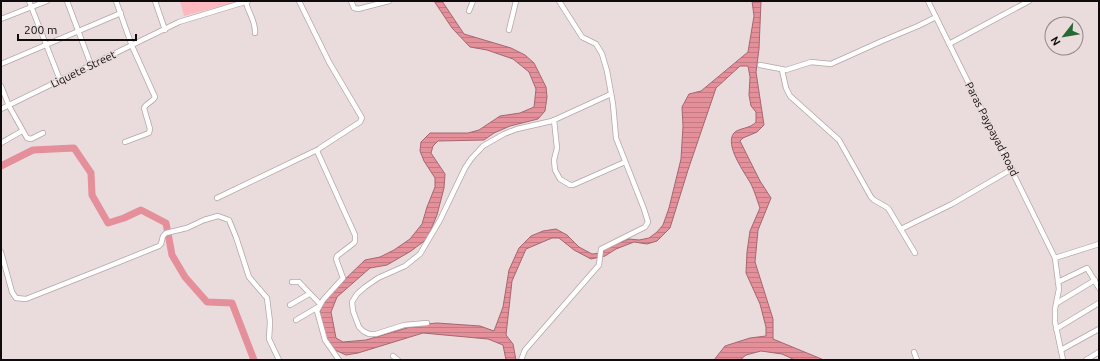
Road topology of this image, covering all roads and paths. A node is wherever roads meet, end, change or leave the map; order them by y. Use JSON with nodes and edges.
{"nodes":[{"id":1,"x":29,"y":1,"type":"edge"},
{"id":2,"x":47,"y":1,"type":"edge"},
{"id":3,"x":67,"y":1,"type":"edge"},
{"id":4,"x":116,"y":1,"type":"edge"},
{"id":5,"x":155,"y":1,"type":"edge"},
{"id":6,"x":247,"y":1,"type":"edge"},
{"id":7,"x":299,"y":1,"type":"edge"},
{"id":8,"x":351,"y":1,"type":"edge"},
{"id":9,"x":389,"y":1,"type":"edge"},
{"id":10,"x":472,"y":1,"type":"edge"},
{"id":11,"x":516,"y":1,"type":"edge"},
{"id":12,"x":558,"y":1,"type":"edge"},
{"id":13,"x":928,"y":1,"type":"edge"},
{"id":14,"x":1029,"y":1,"type":"edge"},
{"id":15,"x":32,"y":7,"type":"junction"},
{"id":16,"x":469,"y":11,"type":"dead end"},
{"id":17,"x":121,"y":13,"type":"junction"},
{"id":18,"x":936,"y":17,"type":"junction"},
{"id":19,"x":1,"y":19,"type":"edge"},
{"id":20,"x":79,"y":30,"type":"junction"},
{"id":21,"x":165,"y":30,"type":"junction"},
{"id":22,"x":508,"y":30,"type":"dead end"},
{"id":23,"x":255,"y":33,"type":"dead end"},
{"id":24,"x":47,"y":44,"type":"junction"},
{"id":25,"x":949,"y":44,"type":"junction"},
{"id":26,"x":132,"y":46,"type":"junction"},
{"id":27,"x":1,"y":64,"type":"edge"},
{"id":28,"x":91,"y":65,"type":"junction"},
{"id":29,"x":760,"y":65,"type":"dead end"},
{"id":30,"x":782,"y":70,"type":"junction"},
{"id":31,"x":60,"y":80,"type":"junction"},
{"id":32,"x":1,"y":86,"type":"edge"},
{"id":33,"x":611,"y":94,"type":"junction"},
{"id":34,"x":9,"y":106,"type":"junction"},
{"id":35,"x":1,"y":110,"type":"edge"},
{"id":36,"x":554,"y":120,"type":"junction"},
{"id":37,"x":22,"y":131,"type":"junction"},
{"id":38,"x":43,"y":133,"type":"dead end"},
{"id":39,"x":125,"y":142,"type":"dead end"},
{"id":40,"x":1,"y":143,"type":"edge"},
{"id":41,"x":317,"y":150,"type":"junction"},
{"id":42,"x":625,"y":162,"type":"junction"},
{"id":43,"x":1012,"y":169,"type":"junction"},
{"id":44,"x":217,"y":198,"type":"dead end"},
{"id":45,"x":901,"y":229,"type":"junction"},
{"id":46,"x":1099,"y":244,"type":"edge"},
{"id":47,"x":1,"y":252,"type":"edge"},
{"id":48,"x":915,"y":253,"type":"dead end"},
{"id":49,"x":1055,"y":258,"type":"junction"},
{"id":50,"x":1095,"y":280,"type":"junction"},
{"id":51,"x":292,"y":282,"type":"dead end"},
{"id":52,"x":1058,"y":282,"type":"junction"},
{"id":53,"x":1099,"y":288,"type":"edge"},
{"id":54,"x":309,"y":294,"type":"junction"},
{"id":55,"x":1057,"y":303,"type":"junction"},
{"id":56,"x":1099,"y":304,"type":"edge"},
{"id":57,"x":290,"y":305,"type":"dead end"},
{"id":58,"x":319,"y":306,"type":"junction"},
{"id":59,"x":296,"y":320,"type":"dead end"},
{"id":60,"x":427,"y":323,"type":"dead end"},
{"id":61,"x":1056,"y":329,"type":"junction"},
{"id":62,"x":1099,"y":329,"type":"edge"},
{"id":63,"x":1061,"y":350,"type":"junction"},
{"id":64,"x":914,"y":352,"type":"dead end"},
{"id":65,"x":1099,"y":352,"type":"edge"},
{"id":66,"x":393,"y":356,"type":"dead end"},
{"id":67,"x":279,"y":360,"type":"edge"},
{"id":68,"x":339,"y":360,"type":"edge"},
{"id":69,"x":398,"y":360,"type":"edge"},
{"id":70,"x":521,"y":360,"type":"edge"},
{"id":71,"x":917,"y":360,"type":"edge"},
{"id":72,"x":1063,"y":360,"type":"edge"},
{"id":73,"x":1086,"y":360,"type":"edge"}],
"edges":[{"from":1,"to":15,"type":"street"},
{"from":2,"to":15,"type":"street"},
{"from":3,"to":20,"type":"street"},
{"from":4,"to":17,"type":"street"},
{"from":5,"to":21,"type":"street"},
{"from":6,"to":21,"type":"street","name":"Liquete Street"},
{"from":6,"to":23,"type":"street"},
{"from":7,"to":41,"type":"street"},
{"from":8,"to":9,"type":"street"},
{"from":10,"to":16,"type":"street"},
{"from":11,"to":22,"type":"street"},
{"from":12,"to":33,"type":"street"},
{"from":13,"to":18,"type":"street","name":"Paras Paypayad Road"},
{"from":14,"to":25,"type":"street"},
{"from":15,"to":19,"type":"street"},
{"from":15,"to":24,"type":"street"},
{"from":17,"to":20,"type":"street"},
{"from":17,"to":26,"type":"street"},
{"from":18,"to":25,"type":"street","name":"Paras Paypayad Road"},
{"from":18,"to":30,"type":"street"},
{"from":20,"to":24,"type":"street"},
{"from":20,"to":28,"type":"street"},
{"from":21,"to":26,"type":"street","name":"Liquete Street"},
{"from":24,"to":27,"type":"street"},
{"from":24,"to":31,"type":"street"},
{"from":25,"to":43,"type":"street","name":"Paras Paypayad Road"},
{"from":26,"to":28,"type":"street","name":"Liquete Street"},
{"from":26,"to":39,"type":"street"},
{"from":28,"to":31,"type":"street","name":"Liquete Street"},
{"from":29,"to":30,"type":"street"},
{"from":30,"to":45,"type":"street"},
{"from":31,"to":34,"type":"street","name":"Liquete Street"},
{"from":32,"to":34,"type":"street"},
{"from":33,"to":36,"type":"street"},
{"from":33,"to":42,"type":"street"},
{"from":34,"to":35,"type":"street","name":"Liquete Street"},
{"from":34,"to":37,"type":"street"},
{"from":36,"to":42,"type":"street"},
{"from":36,"to":60,"type":"street"},
{"from":37,"to":38,"type":"street"},
{"from":37,"to":40,"type":"street"},
{"from":41,"to":44,"type":"street"},
{"from":41,"to":58,"type":"street"},
{"from":42,"to":70,"type":"street"},
{"from":43,"to":45,"type":"street"},
{"from":43,"to":49,"type":"street","name":"Paras Paypayad Road"},
{"from":45,"to":48,"type":"street"},
{"from":46,"to":49,"type":"street"},
{"from":47,"to":67,"type":"street"},
{"from":49,"to":52,"type":"street","name":"Paras Paypayad Road"},
{"from":50,"to":52,"type":"street"},
{"from":50,"to":53,"type":"street"},
{"from":50,"to":55,"type":"street"},
{"from":51,"to":54,"type":"street"},
{"from":52,"to":55,"type":"street","name":"Paras Paypayad Road"},
{"from":54,"to":57,"type":"street"},
{"from":54,"to":58,"type":"street"},
{"from":55,"to":61,"type":"street","name":"Paras Paypayad Road"},
{"from":56,"to":61,"type":"street"},
{"from":58,"to":59,"type":"street"},
{"from":58,"to":68,"type":"street"},
{"from":61,"to":63,"type":"street","name":"Paras Paypayad Road"},
{"from":62,"to":63,"type":"street"},
{"from":63,"to":72,"type":"street","name":"Paras Paypayad Road"},
{"from":64,"to":71,"type":"street"},
{"from":65,"to":73,"type":"street"},
{"from":66,"to":69,"type":"street"}]}
